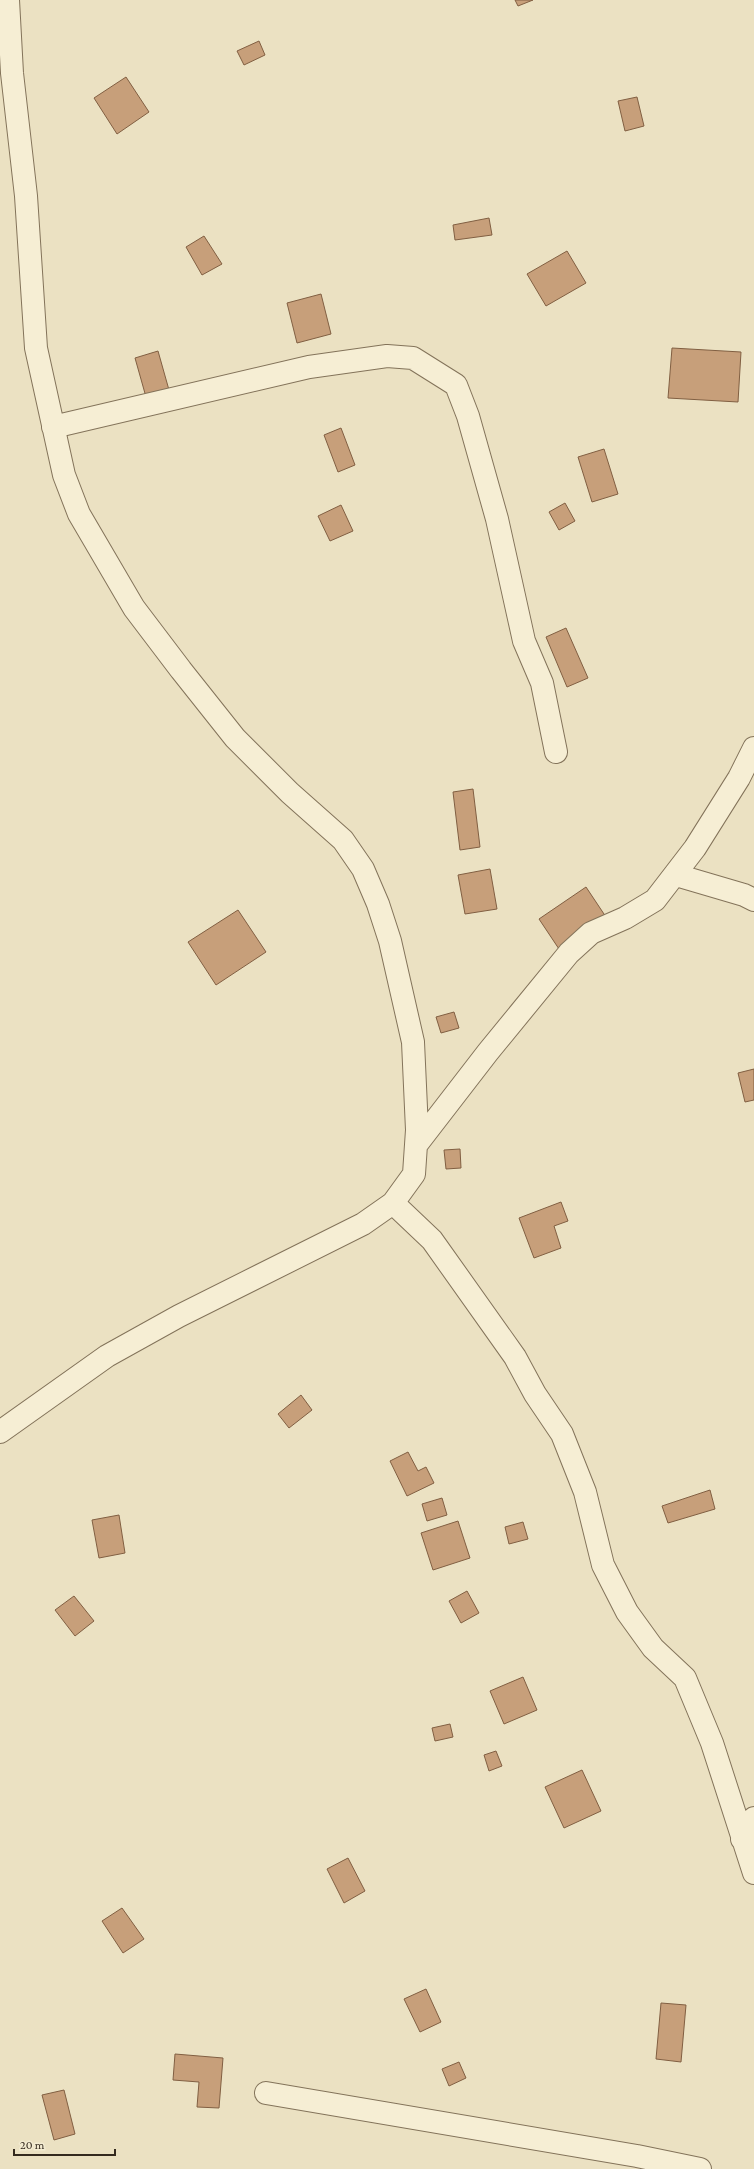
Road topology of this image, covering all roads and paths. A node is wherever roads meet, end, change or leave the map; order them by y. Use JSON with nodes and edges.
{"nodes":[{"id":1,"x":8,"y":0,"type":"edge"},
{"id":2,"x":52,"y":426,"type":"junction"},
{"id":3,"x":754,"y":748,"type":"edge"},
{"id":4,"x":556,"y":752,"type":"dead end"},
{"id":5,"x":676,"y":875,"type":"junction"},
{"id":6,"x":754,"y":900,"type":"edge"},
{"id":7,"x":417,"y":1144,"type":"junction"},
{"id":8,"x":394,"y":1203,"type":"junction"},
{"id":9,"x":0,"y":1432,"type":"edge"},
{"id":10,"x":754,"y":1818,"type":"edge"},
{"id":11,"x":742,"y":1839,"type":"junction"},
{"id":12,"x":754,"y":1873,"type":"edge"},
{"id":13,"x":266,"y":2093,"type":"dead end"},
{"id":14,"x":700,"y":2169,"type":"edge"}],
"edges":[{"from":1,"to":2,"type":"street"},
{"from":2,"to":4,"type":"street"},
{"from":2,"to":7,"type":"street"},
{"from":3,"to":5,"type":"street"},
{"from":5,"to":6,"type":"street"},
{"from":5,"to":7,"type":"street"},
{"from":7,"to":8,"type":"street"},
{"from":8,"to":9,"type":"street"},
{"from":8,"to":11,"type":"street"},
{"from":10,"to":11,"type":"street"},
{"from":11,"to":12,"type":"street"},
{"from":13,"to":14,"type":"street"}]}
